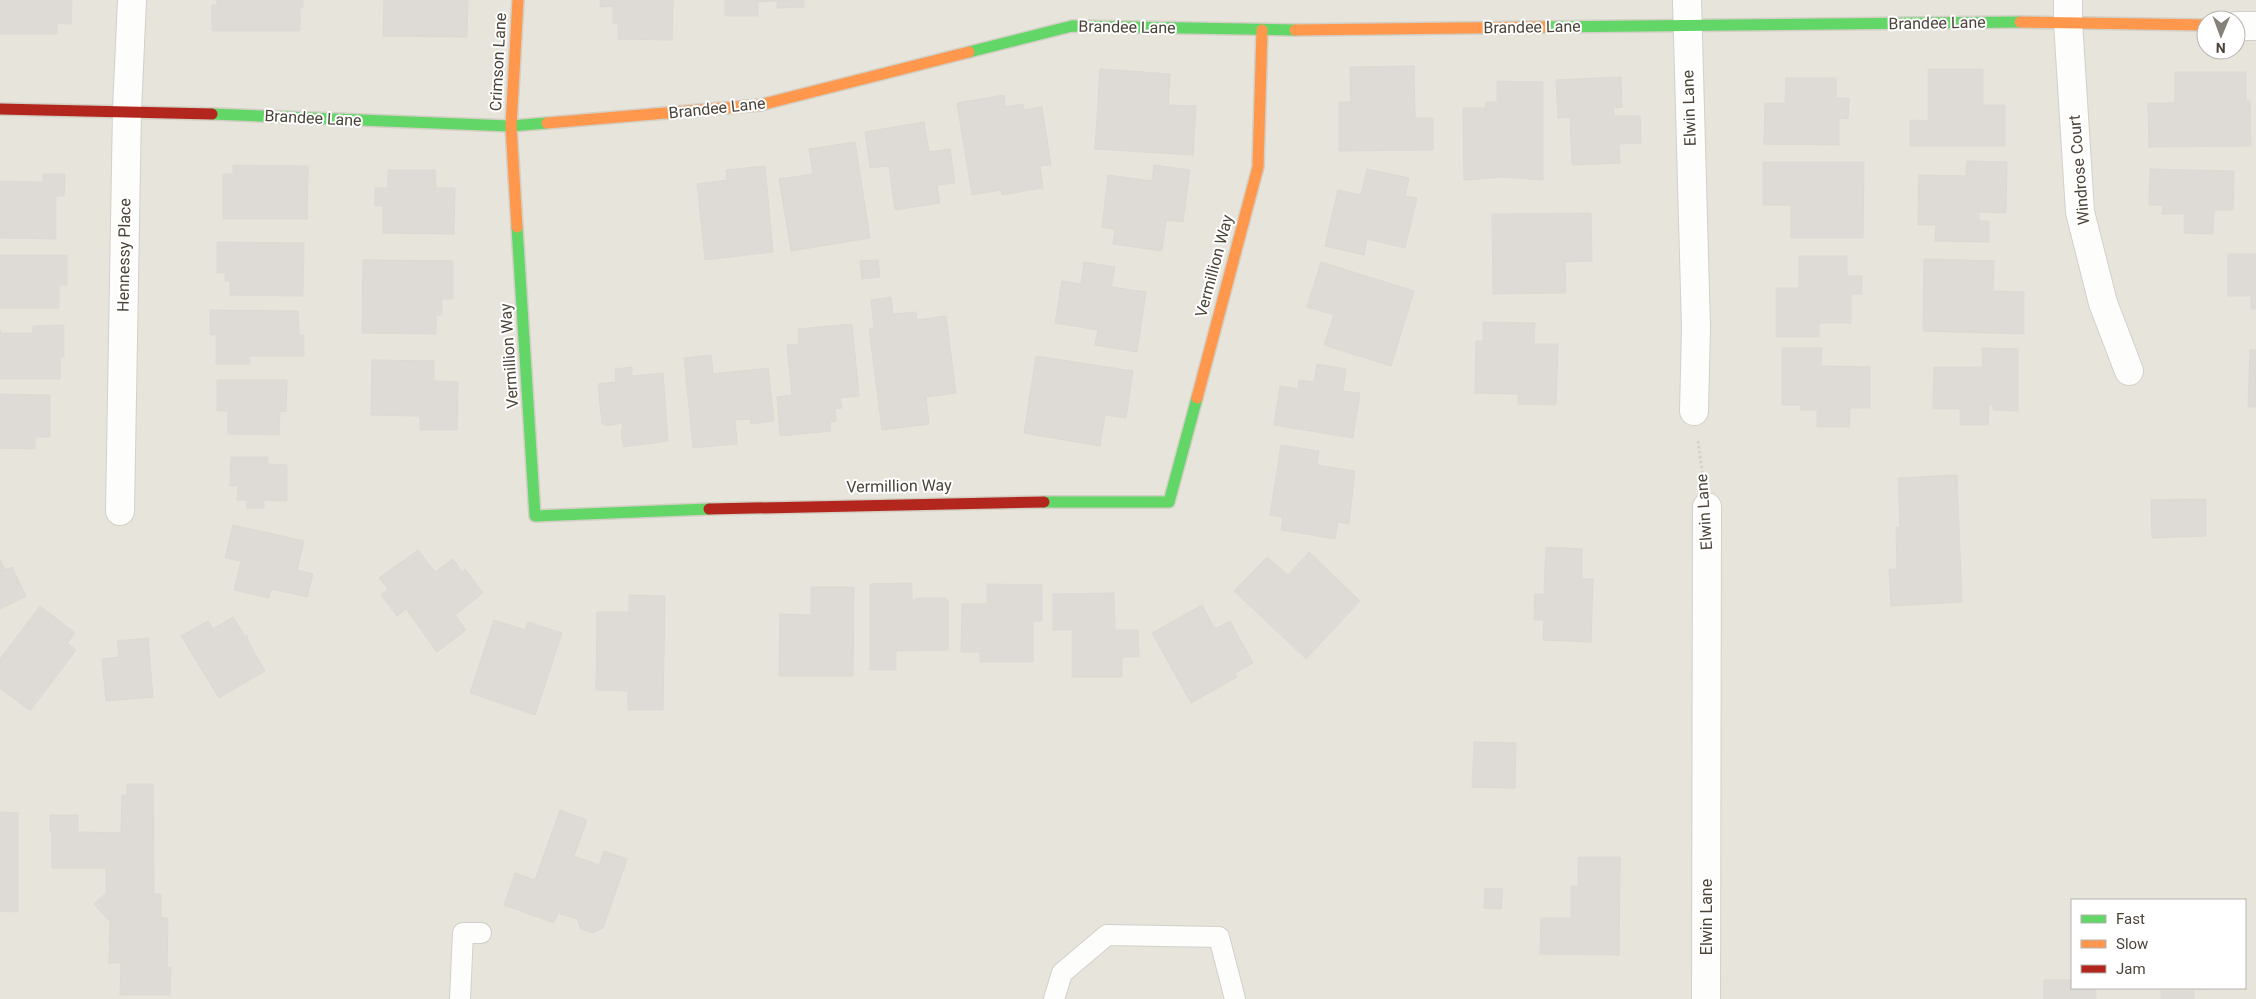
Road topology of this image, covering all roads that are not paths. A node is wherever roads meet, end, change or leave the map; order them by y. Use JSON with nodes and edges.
{"nodes":[{"id":1,"x":132,"y":0,"type":"edge"},
{"id":2,"x":518,"y":0,"type":"edge"},
{"id":3,"x":2068,"y":11,"type":"edge"},
{"id":4,"x":1687,"y":13,"type":"edge"},
{"id":5,"x":2196,"y":24,"type":"edge"},
{"id":6,"x":1262,"y":30,"type":"junction"},
{"id":7,"x":0,"y":110,"type":"edge"},
{"id":8,"x":127,"y":110,"type":"junction"},
{"id":9,"x":511,"y":126,"type":"junction"},
{"id":10,"x":2129,"y":371,"type":"dead end"},
{"id":11,"x":1694,"y":411,"type":"road end"},
{"id":12,"x":1707,"y":507,"type":"road end"},
{"id":13,"x":120,"y":511,"type":"dead end"},
{"id":14,"x":481,"y":934,"type":"dead end"},
{"id":15,"x":460,"y":999,"type":"edge"},
{"id":16,"x":1054,"y":999,"type":"edge"},
{"id":17,"x":1235,"y":999,"type":"edge"},
{"id":18,"x":1706,"y":999,"type":"edge"}],
"edges":[{"from":1,"to":8,"type":"street","name":"Hennessy Place"},
{"from":2,"to":9,"type":"street","name":"Crimson Lane"},
{"from":3,"to":4,"type":"street","name":"Brandee Lane"},
{"from":3,"to":5,"type":"street","name":"Brandee Lane"},
{"from":3,"to":10,"type":"street","name":"Windrose Court"},
{"from":4,"to":6,"type":"street","name":"Brandee Lane"},
{"from":4,"to":11,"type":"street","name":"Elwin Lane"},
{"from":6,"to":9,"type":"street","name":"Brandee Lane"},
{"from":6,"to":9,"type":"street","name":"Vermillion Way"},
{"from":7,"to":8,"type":"street","name":"Brandee Lane"},
{"from":8,"to":9,"type":"street","name":"Brandee Lane"},
{"from":8,"to":13,"type":"street","name":"Hennessy Place"},
{"from":12,"to":18,"type":"street","name":"Elwin Lane"},
{"from":14,"to":15,"type":"lane"},
{"from":16,"to":17,"type":"lane"}]}
